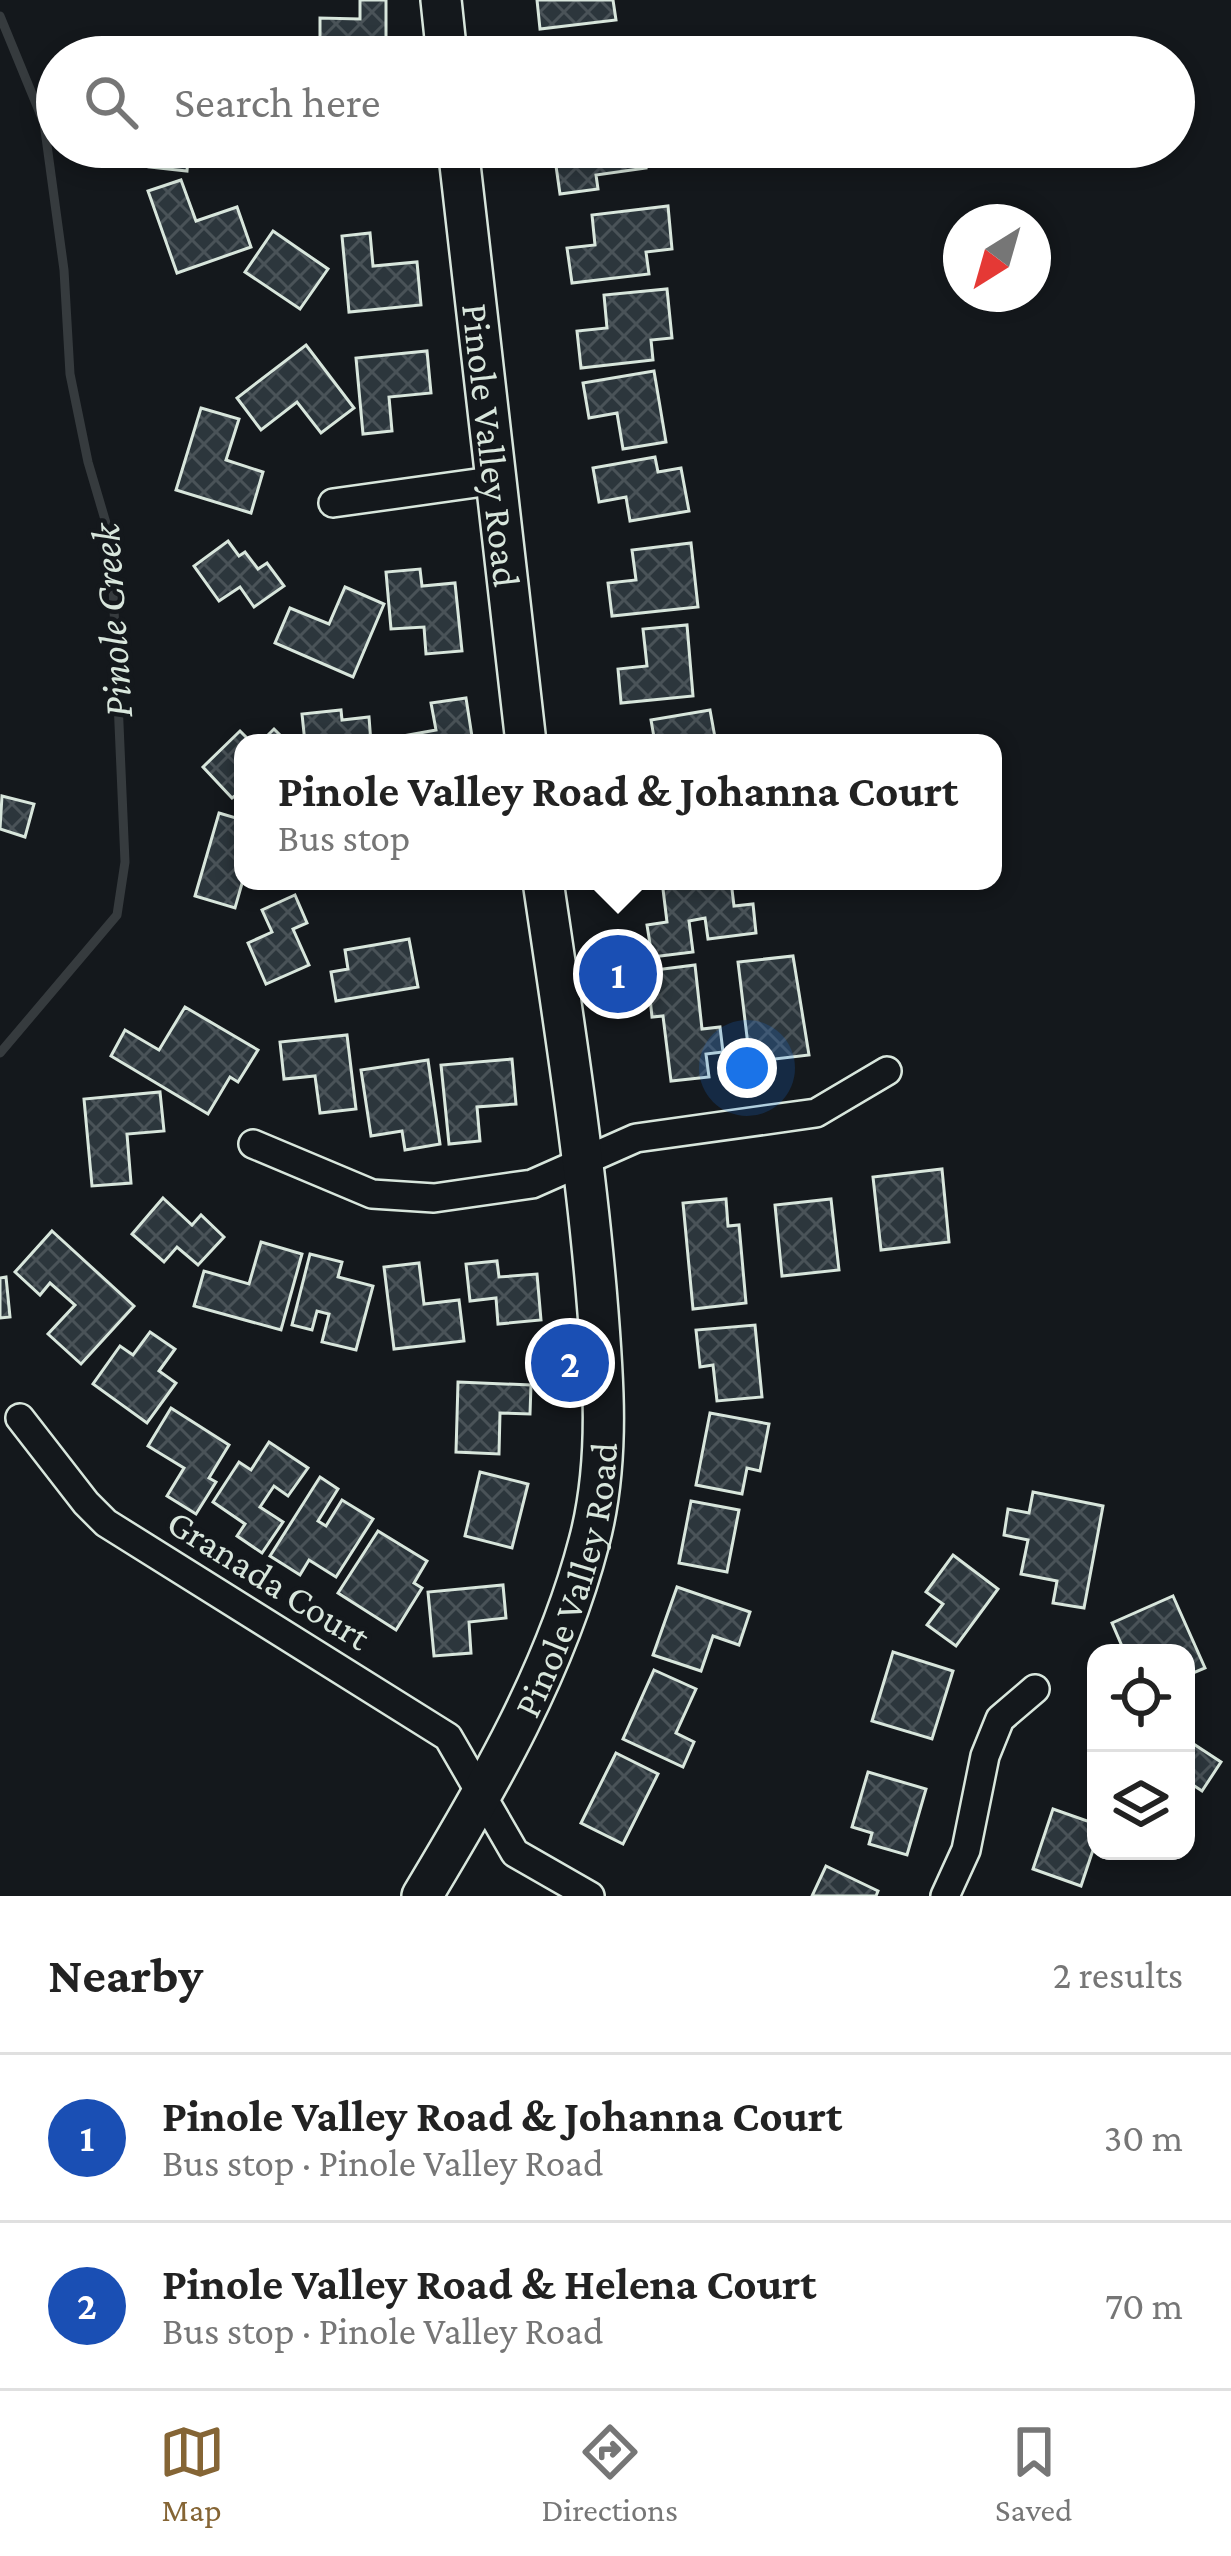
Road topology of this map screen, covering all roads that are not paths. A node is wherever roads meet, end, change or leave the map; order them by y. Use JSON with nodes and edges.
{"nodes":[{"id":1,"x":441,"y":0,"type":"edge"},
{"id":2,"x":445,"y":36,"type":"edge"},
{"id":3,"x":461,"y":168,"type":"edge"},
{"id":4,"x":498,"y":480,"type":"junction"},
{"id":5,"x":333,"y":503,"type":"dead end"},
{"id":6,"x":525,"y":734,"type":"edge"},
{"id":7,"x":544,"y":890,"type":"edge"},
{"id":8,"x":887,"y":1071,"type":"dead end"},
{"id":9,"x":253,"y":1144,"type":"dead end"},
{"id":10,"x":585,"y":1160,"type":"junction"},
{"id":11,"x":20,"y":1418,"type":"dead end"},
{"id":12,"x":1035,"y":1689,"type":"dead end"},
{"id":13,"x":484,"y":1794,"type":"junction"},
{"id":14,"x":422,"y":1896,"type":"edge"},
{"id":15,"x":590,"y":1896,"type":"edge"},
{"id":16,"x":946,"y":1896,"type":"edge"}],
"edges":[{"from":1,"to":2,"type":"main road"},
{"from":3,"to":4,"type":"main road","name":"Pinole Valley Road"},
{"from":4,"to":5,"type":"street"},
{"from":4,"to":6,"type":"main road","name":"Pinole Valley Road"},
{"from":7,"to":10,"type":"main road","name":"Pinole Valley Road"},
{"from":8,"to":10,"type":"street"},
{"from":9,"to":10,"type":"street"},
{"from":10,"to":13,"type":"main road","name":"Pinole Valley Road"},
{"from":11,"to":13,"type":"street","name":"Granada Court"},
{"from":12,"to":16,"type":"street"},
{"from":13,"to":14,"type":"main road","name":"Pinole Valley Road"},
{"from":13,"to":15,"type":"street","name":"Granada Court"}]}
